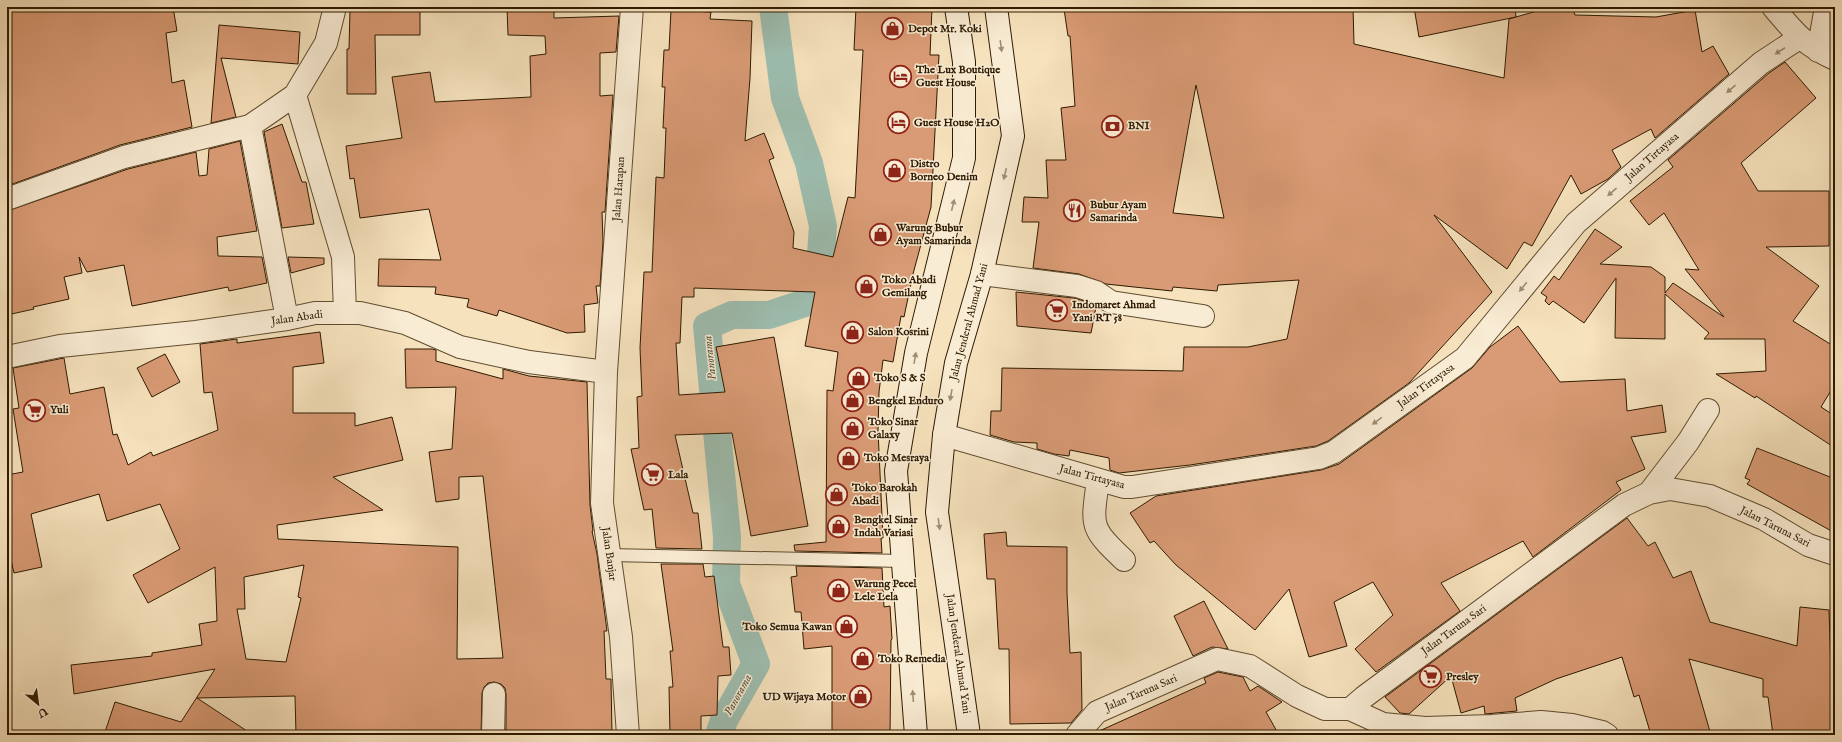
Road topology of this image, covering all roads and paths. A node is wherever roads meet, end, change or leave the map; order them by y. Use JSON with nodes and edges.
{"nodes":[{"id":1,"x":335,"y":7,"type":"edge"},
{"id":2,"x":632,"y":7,"type":"edge"},
{"id":3,"x":956,"y":7,"type":"edge"},
{"id":4,"x":996,"y":7,"type":"edge"},
{"id":5,"x":1773,"y":7,"type":"edge"},
{"id":6,"x":1826,"y":7,"type":"edge"},
{"id":7,"x":1799,"y":38,"type":"junction"},
{"id":8,"x":1827,"y":55,"type":"edge"},
{"id":9,"x":295,"y":95,"type":"junction"},
{"id":10,"x":250,"y":126,"type":"junction"},
{"id":11,"x":7,"y":199,"type":"edge"},
{"id":12,"x":982,"y":274,"type":"junction"},
{"id":13,"x":345,"y":313,"type":"junction"},
{"id":14,"x":1203,"y":316,"type":"dead end"},
{"id":15,"x":287,"y":319,"type":"junction"},
{"id":16,"x":7,"y":356,"type":"edge"},
{"id":17,"x":606,"y":372,"type":"junction"},
{"id":18,"x":1708,"y":410,"type":"dead end"},
{"id":19,"x":944,"y":436,"type":"junction"},
{"id":20,"x":1098,"y":480,"type":"junction"},
{"id":21,"x":1649,"y":493,"type":"junction"},
{"id":22,"x":1835,"y":554,"type":"edge"},
{"id":23,"x":609,"y":555,"type":"junction"},
{"id":24,"x":1124,"y":560,"type":"dead end"},
{"id":25,"x":903,"y":561,"type":"junction"},
{"id":26,"x":494,"y":694,"type":"dead end"},
{"id":27,"x":1350,"y":709,"type":"junction"},
{"id":28,"x":493,"y":735,"type":"edge"},
{"id":29,"x":628,"y":735,"type":"edge"},
{"id":30,"x":916,"y":735,"type":"edge"},
{"id":31,"x":969,"y":735,"type":"edge"},
{"id":32,"x":1077,"y":735,"type":"edge"},
{"id":33,"x":1607,"y":735,"type":"edge"}],
"edges":[{"from":1,"to":9,"type":"street"},
{"from":2,"to":17,"type":"street","name":"Jalan Harapan"},
{"from":25,"to":3,"type":"street","one_way":true},
{"from":4,"to":12,"type":"street","name":"Jalan Jenderal Ahmad Yani","one_way":true},
{"from":5,"to":7,"type":"street"},
{"from":6,"to":8,"type":"street"},
{"from":7,"to":8,"type":"street"},
{"from":7,"to":20,"type":"street","name":"Jalan Tirtayasa","one_way":true},
{"from":9,"to":10,"type":"street"},
{"from":9,"to":13,"type":"street"},
{"from":10,"to":11,"type":"street"},
{"from":10,"to":15,"type":"street"},
{"from":12,"to":14,"type":"street"},
{"from":12,"to":19,"type":"street","name":"Jalan Jenderal Ahmad Yani","one_way":true},
{"from":13,"to":15,"type":"street","name":"Jalan Abadi"},
{"from":13,"to":17,"type":"street","name":"Jalan Abadi"},
{"from":15,"to":16,"type":"street","name":"Jalan Abadi"},
{"from":17,"to":23,"type":"street","name":"Jalan Banjar"},
{"from":18,"to":21,"type":"street"},
{"from":19,"to":20,"type":"street","name":"Jalan Tirtayasa"},
{"from":19,"to":31,"type":"street","name":"Jalan Jenderal Ahmad Yani","one_way":true},
{"from":20,"to":24,"type":"street"},
{"from":21,"to":22,"type":"street","name":"Jalan Taruna Sari"},
{"from":21,"to":27,"type":"street","name":"Jalan Taruna Sari"},
{"from":23,"to":25,"type":"lane"},
{"from":23,"to":29,"type":"street","name":"Jalan Banjar"},
{"from":30,"to":25,"type":"street","one_way":true},
{"from":26,"to":28,"type":"street"},
{"from":27,"to":32,"type":"street","name":"Jalan Taruna Sari"},
{"from":27,"to":33,"type":"street"}]}
